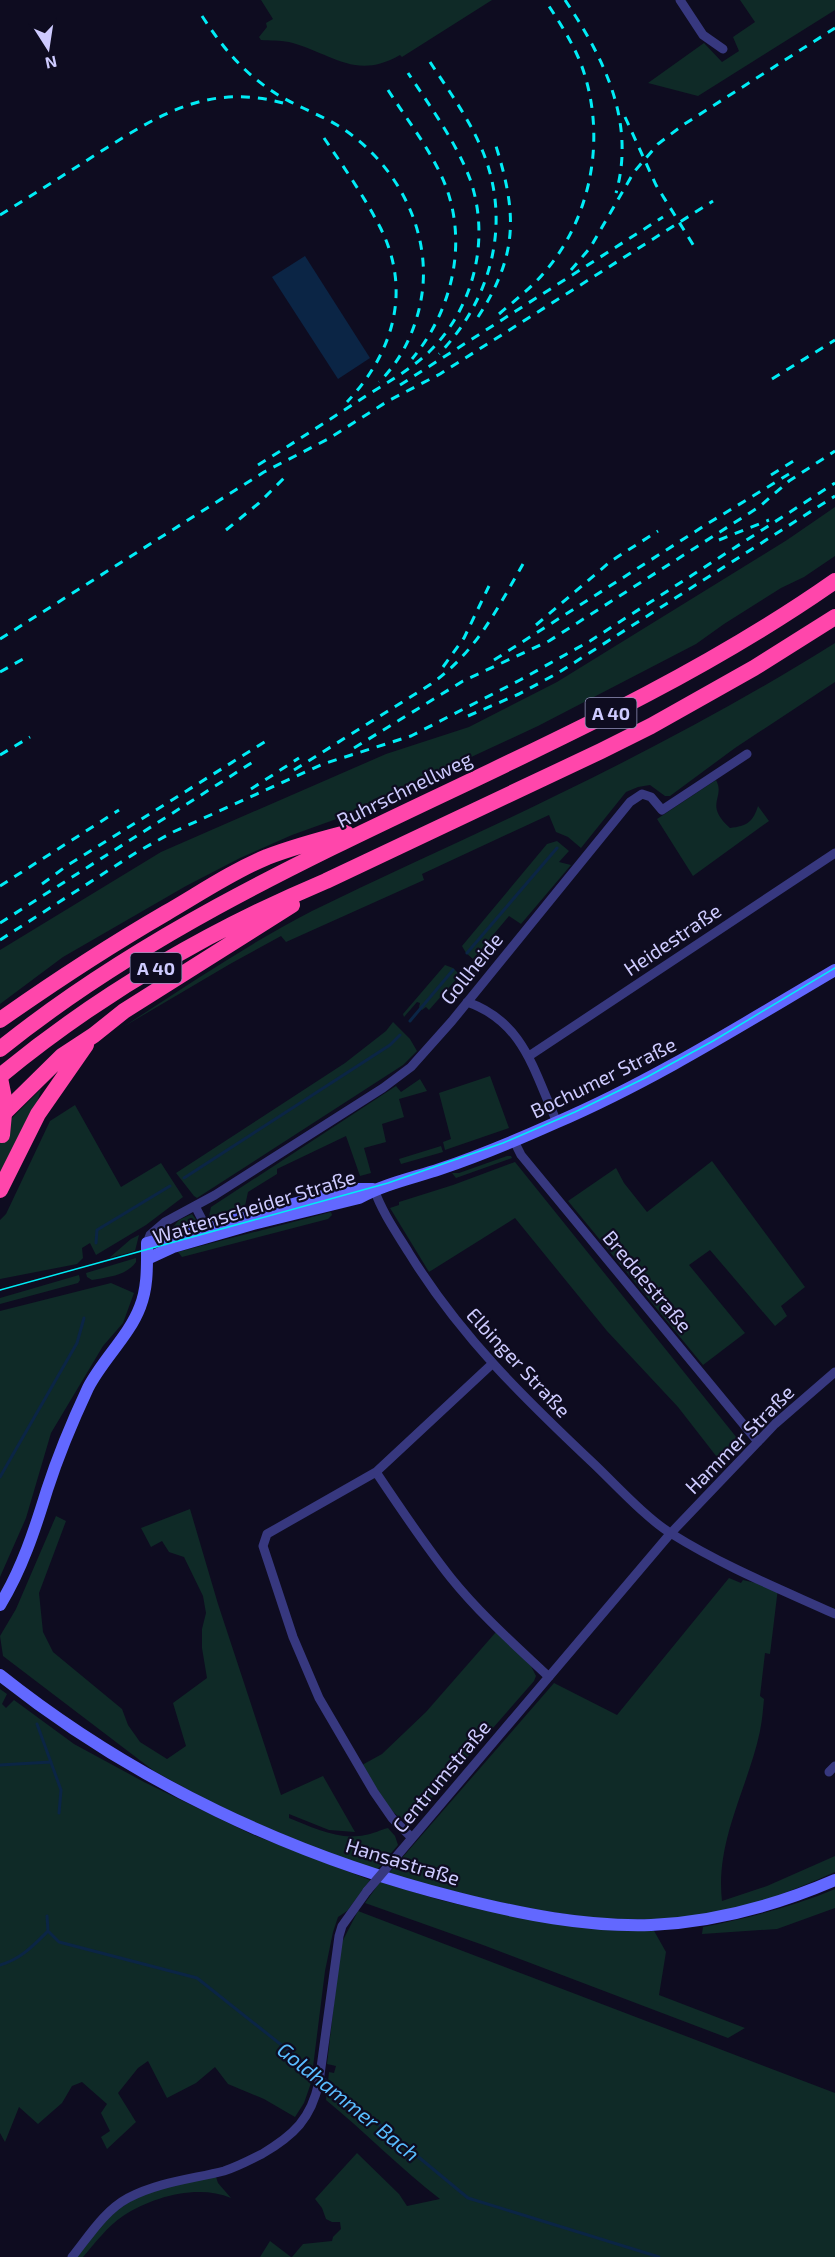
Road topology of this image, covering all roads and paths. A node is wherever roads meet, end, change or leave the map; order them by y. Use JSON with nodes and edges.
{"nodes":[{"id":1,"x":680,"y":0,"type":"edge"},
{"id":2,"x":723,"y":49,"type":"dead end"},
{"id":3,"x":835,"y":581,"type":"edge"},
{"id":4,"x":835,"y":617,"type":"edge"},
{"id":5,"x":747,"y":754,"type":"dead end"},
{"id":6,"x":376,"y":826,"type":"junction"},
{"id":7,"x":835,"y":853,"type":"edge"},
{"id":8,"x":326,"y":881,"type":"junction"},
{"id":9,"x":835,"y":970,"type":"edge"},
{"id":10,"x":467,"y":1002,"type":"junction"},
{"id":11,"x":0,"y":1020,"type":"edge"},
{"id":12,"x":94,"y":1035,"type":"junction"},
{"id":13,"x":0,"y":1049,"type":"edge"},
{"id":14,"x":530,"y":1056,"type":"junction"},
{"id":15,"x":0,"y":1077,"type":"edge"},
{"id":16,"x":0,"y":1117,"type":"edge"},
{"id":17,"x":557,"y":1122,"type":"junction"},
{"id":18,"x":0,"y":1140,"type":"edge"},
{"id":19,"x":514,"y":1141,"type":"junction"},
{"id":20,"x":374,"y":1189,"type":"junction"},
{"id":21,"x":0,"y":1190,"type":"edge"},
{"id":22,"x":195,"y":1206,"type":"junction"},
{"id":23,"x":206,"y":1227,"type":"junction"},
{"id":24,"x":147,"y":1243,"type":"junction"},
{"id":25,"x":147,"y":1259,"type":"junction"},
{"id":26,"x":492,"y":1364,"type":"junction"},
{"id":27,"x":835,"y":1371,"type":"edge"},
{"id":28,"x":758,"y":1442,"type":"junction"},
{"id":29,"x":376,"y":1472,"type":"junction"},
{"id":30,"x":670,"y":1534,"type":"junction"},
{"id":31,"x":0,"y":1605,"type":"edge"},
{"id":32,"x":835,"y":1614,"type":"edge"},
{"id":33,"x":0,"y":1675,"type":"edge"},
{"id":34,"x":549,"y":1677,"type":"junction"},
{"id":35,"x":412,"y":1838,"type":"junction"},
{"id":36,"x":835,"y":1880,"type":"edge"},
{"id":37,"x":72,"y":2257,"type":"edge"}],
"edges":[{"from":1,"to":2,"type":"street"},
{"from":3,"to":6,"type":"highway","name":"Ruhrschnellweg","number":"A 40"},
{"from":4,"to":8,"type":"highway","number":"A 40"},
{"from":5,"to":10,"type":"street","name":"Gollheide"},
{"from":6,"to":11,"type":"highway"},
{"from":6,"to":13,"type":"highway","name":"Ruhrschnellweg","number":"A 40"},
{"from":7,"to":14,"type":"street","name":"Heidestraße"},
{"from":8,"to":12,"type":"highway"},
{"from":8,"to":15,"type":"highway","number":"A 40"},
{"from":9,"to":17,"type":"main road","name":"Bochumer Straße"},
{"from":10,"to":14,"type":"street"},
{"from":10,"to":22,"type":"street","name":"Gollheide"},
{"from":12,"to":16,"type":"highway"},
{"from":12,"to":21,"type":"highway"},
{"from":14,"to":17,"type":"street"},
{"from":15,"to":18,"type":"highway","bridge":true},
{"from":17,"to":19,"type":"main road","name":"Bochumer Straße"},
{"from":19,"to":20,"type":"main road","name":"Bochumer Straße"},
{"from":19,"to":28,"type":"street","name":"Breddestraße"},
{"from":20,"to":23,"type":"main road","name":"Wattenscheider Straße"},
{"from":20,"to":25,"type":"main road","name":"Wattenscheider Straße"},
{"from":20,"to":26,"type":"street","name":"Elbinger Straße"},
{"from":22,"to":23,"type":"street"},
{"from":22,"to":24,"type":"street","name":"Gollheide"},
{"from":23,"to":24,"type":"main road","name":"Wattenscheider Straße"},
{"from":24,"to":25,"type":"main road","name":"Wattenscheider Straße"},
{"from":25,"to":31,"type":"main road","name":"Wattenscheider Straße"},
{"from":26,"to":29,"type":"street"},
{"from":26,"to":30,"type":"street","name":"Elbinger Straße"},
{"from":27,"to":28,"type":"street","name":"Hammer Straße"},
{"from":28,"to":30,"type":"street","name":"Hammer Straße"},
{"from":29,"to":34,"type":"street"},
{"from":29,"to":35,"type":"street"},
{"from":30,"to":32,"type":"street"},
{"from":30,"to":34,"type":"street","name":"Centrumstraße"},
{"from":33,"to":36,"type":"main road","name":"Hansastraße"},
{"from":34,"to":35,"type":"street","name":"Centrumstraße"},
{"from":35,"to":37,"type":"street","name":"Centrumstraße","bridge":true}]}
